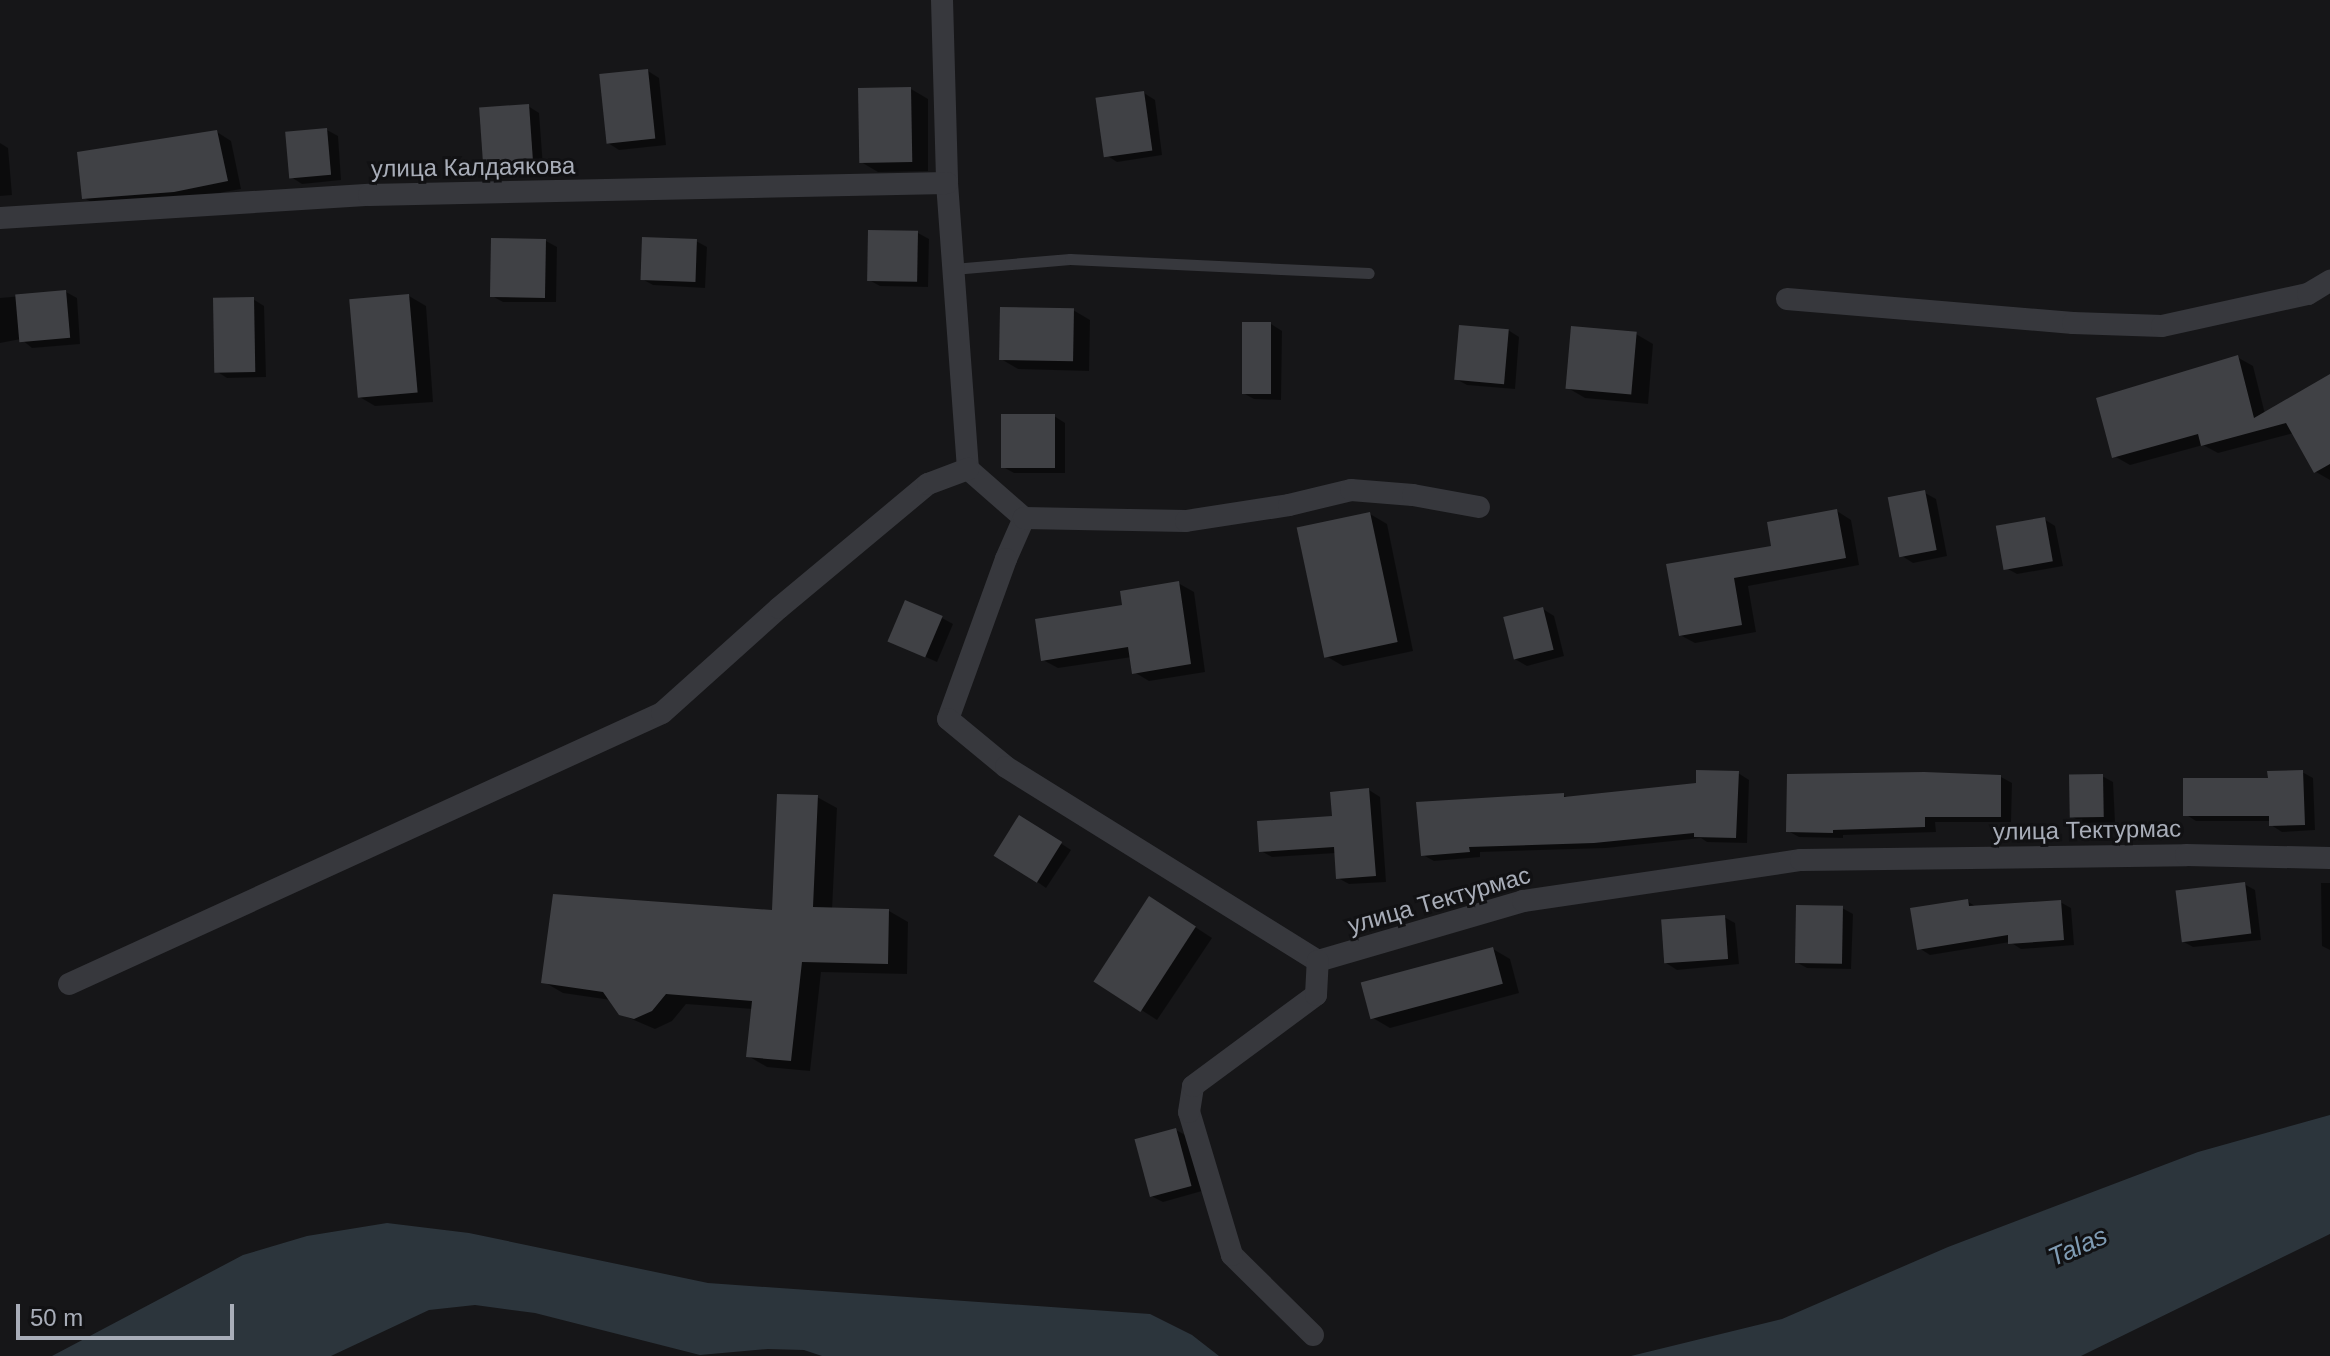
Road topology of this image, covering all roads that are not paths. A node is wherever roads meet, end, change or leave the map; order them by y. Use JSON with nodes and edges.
{"nodes":[{"id":1,"x":942,"y":0,"type":"edge"},
{"id":2,"x":947,"y":183,"type":"junction"},
{"id":3,"x":0,"y":218,"type":"edge"},
{"id":4,"x":953,"y":269,"type":"junction"},
{"id":5,"x":1369,"y":273,"type":"dead end"},
{"id":6,"x":2330,"y":281,"type":"edge"},
{"id":7,"x":1787,"y":299,"type":"dead end"},
{"id":8,"x":968,"y":469,"type":"junction"},
{"id":9,"x":1479,"y":507,"type":"dead end"},
{"id":10,"x":1024,"y":518,"type":"junction"},
{"id":11,"x":2330,"y":858,"type":"edge"},
{"id":12,"x":1318,"y":961,"type":"junction"},
{"id":13,"x":69,"y":984,"type":"dead end"},
{"id":14,"x":1313,"y":1335,"type":"dead end"}],
"edges":[{"from":1,"to":2,"type":"street"},
{"from":2,"to":3,"type":"street","name":"улица Калдаякова"},
{"from":2,"to":4,"type":"street"},
{"from":4,"to":5,"type":"lane"},
{"from":4,"to":8,"type":"street"},
{"from":6,"to":7,"type":"street"},
{"from":8,"to":10,"type":"street"},
{"from":8,"to":13,"type":"street"},
{"from":9,"to":10,"type":"street"},
{"from":10,"to":12,"type":"street"},
{"from":11,"to":12,"type":"street","name":"улица Тектурмас"},
{"from":12,"to":14,"type":"street"}]}
